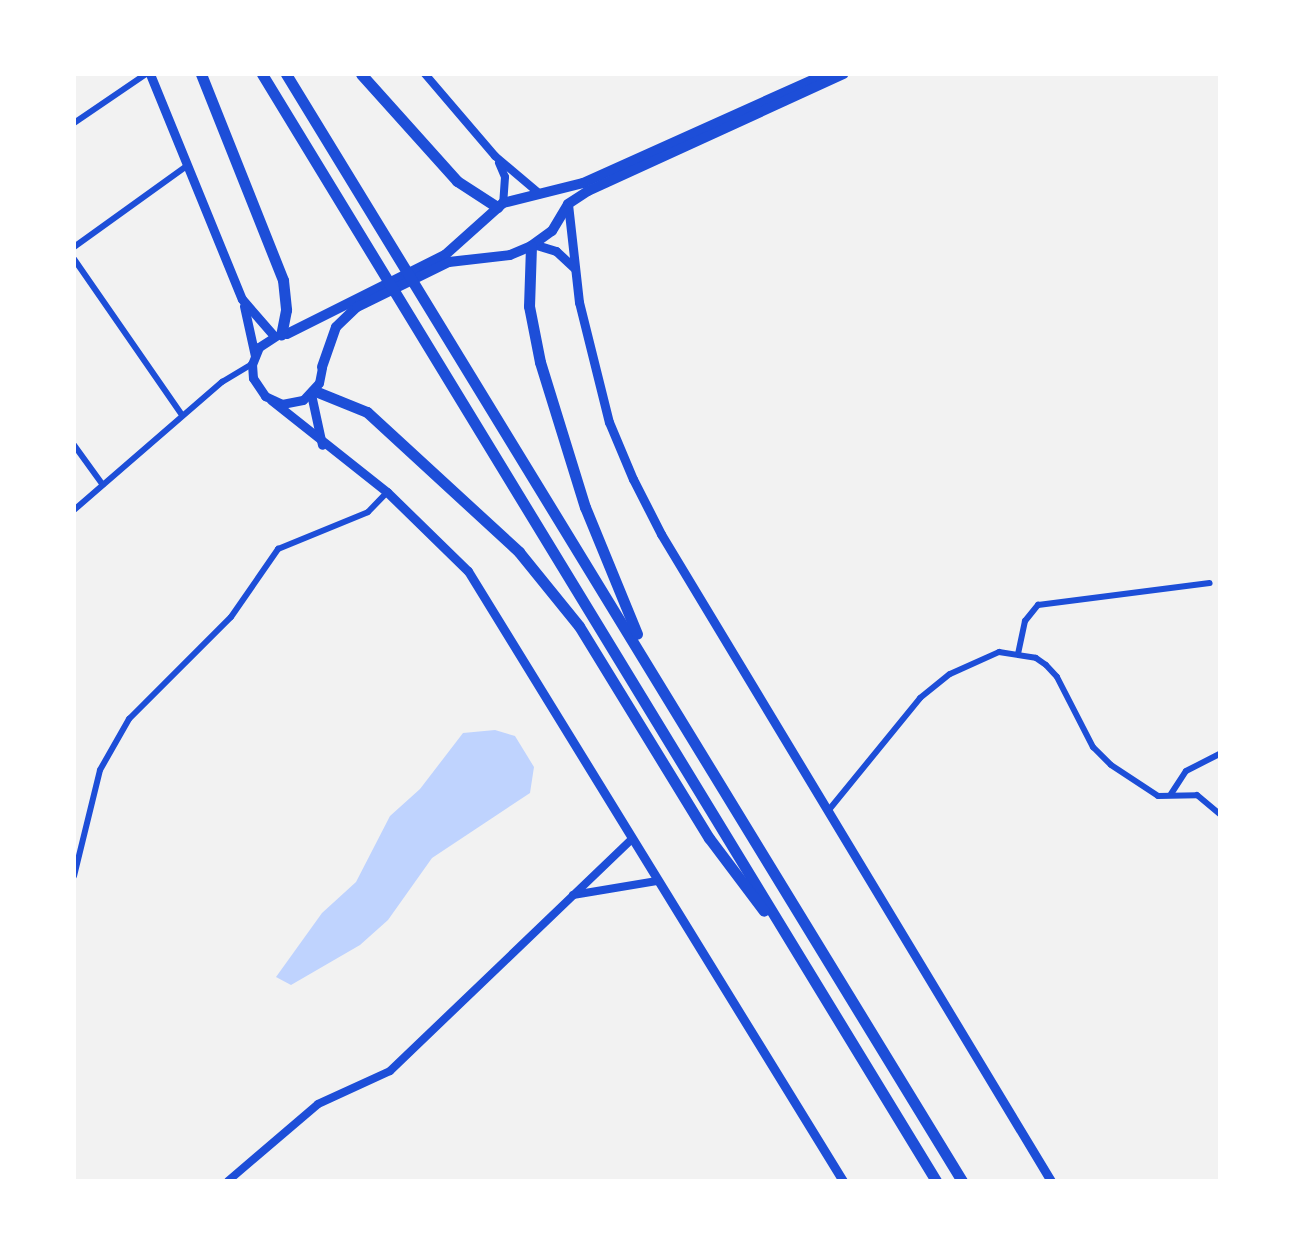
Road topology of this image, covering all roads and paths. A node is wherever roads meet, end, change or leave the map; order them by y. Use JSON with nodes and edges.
{"nodes":[{"id":1,"x":148,"y":74,"type":"edge"},
{"id":2,"x":201,"y":74,"type":"edge"},
{"id":3,"x":262,"y":74,"type":"edge"},
{"id":4,"x":286,"y":74,"type":"edge"},
{"id":5,"x":361,"y":74,"type":"edge"},
{"id":6,"x":425,"y":74,"type":"edge"},
{"id":7,"x":826,"y":74,"type":"edge"},
{"id":8,"x":844,"y":74,"type":"edge"},
{"id":9,"x":74,"y":123,"type":"edge"},
{"id":10,"x":495,"y":156,"type":"junction"},
{"id":11,"x":188,"y":165,"type":"junction"},
{"id":12,"x":540,"y":194,"type":"junction"},
{"id":13,"x":568,"y":204,"type":"junction"},
{"id":14,"x":500,"y":205,"type":"junction"},
{"id":15,"x":532,"y":245,"type":"junction"},
{"id":16,"x":74,"y":247,"type":"edge"},
{"id":17,"x":74,"y":259,"type":"edge"},
{"id":18,"x":447,"y":259,"type":"junction"},
{"id":19,"x":576,"y":270,"type":"junction"},
{"id":20,"x":242,"y":299,"type":"junction"},
{"id":21,"x":281,"y":335,"type":"junction"},
{"id":22,"x":253,"y":360,"type":"junction"},
{"id":23,"x":322,"y":367,"type":"joint"},
{"id":24,"x":313,"y":392,"type":"junction"},
{"id":25,"x":271,"y":400,"type":"junction"},
{"id":26,"x":182,"y":415,"type":"junction"},
{"id":27,"x":74,"y":445,"type":"edge"},
{"id":28,"x":322,"y":445,"type":"junction"},
{"id":29,"x":103,"y":485,"type":"junction"},
{"id":30,"x":387,"y":492,"type":"junction"},
{"id":31,"x":74,"y":510,"type":"edge"},
{"id":32,"x":1210,"y":583,"type":"dead end"},
{"id":33,"x":1018,"y":654,"type":"junction"},
{"id":34,"x":651,"y":668,"type":"junction"},
{"id":35,"x":1220,"y":754,"type":"edge"},
{"id":36,"x":1171,"y":794,"type":"junction"},
{"id":37,"x":828,"y":811,"type":"junction"},
{"id":38,"x":1220,"y":814,"type":"edge"},
{"id":39,"x":632,"y":839,"type":"junction"},
{"id":40,"x":74,"y":876,"type":"edge"},
{"id":41,"x":657,"y":881,"type":"junction"},
{"id":42,"x":572,"y":895,"type":"junction"},
{"id":43,"x":796,"y":952,"type":"junction"},
{"id":44,"x":228,"y":1181,"type":"edge"},
{"id":45,"x":843,"y":1181,"type":"edge"},
{"id":46,"x":936,"y":1181,"type":"edge"},
{"id":47,"x":962,"y":1181,"type":"edge"},
{"id":48,"x":1051,"y":1181,"type":"edge"}],
"edges":[{"from":1,"to":9,"type":"street"},
{"from":1,"to":11,"type":"main road"},
{"from":2,"to":21,"type":"highway"},
{"from":3,"to":43,"type":"highway"},
{"from":4,"to":34,"type":"highway"},
{"from":5,"to":14,"type":"highway"},
{"from":6,"to":10,"type":"street"},
{"from":7,"to":12,"type":"main road"},
{"from":8,"to":13,"type":"main road"},
{"from":10,"to":12,"type":"street"},
{"from":10,"to":14,"type":"street"},
{"from":11,"to":16,"type":"street"},
{"from":11,"to":20,"type":"main road"},
{"from":12,"to":14,"type":"main road"},
{"from":13,"to":15,"type":"main road"},
{"from":13,"to":19,"type":"main road"},
{"from":14,"to":18,"type":"main road"},
{"from":15,"to":18,"type":"main road"},
{"from":15,"to":19,"type":"main road"},
{"from":15,"to":34,"type":"highway"},
{"from":17,"to":26,"type":"street"},
{"from":18,"to":21,"type":"main road"},
{"from":18,"to":23,"type":"main road"},
{"from":19,"to":37,"type":"main road"},
{"from":20,"to":21,"type":"main road"},
{"from":20,"to":22,"type":"main road"},
{"from":21,"to":22,"type":"main road"},
{"from":22,"to":25,"type":"main road"},
{"from":22,"to":26,"type":"street"},
{"from":23,"to":24,"type":"main road"},
{"from":24,"to":25,"type":"main road"},
{"from":24,"to":28,"type":"main road"},
{"from":24,"to":43,"type":"highway"},
{"from":25,"to":28,"type":"main road"},
{"from":26,"to":29,"type":"street"},
{"from":27,"to":29,"type":"street"},
{"from":28,"to":30,"type":"main road"},
{"from":29,"to":31,"type":"street"},
{"from":30,"to":39,"type":"main road"},
{"from":30,"to":40,"type":"street"},
{"from":32,"to":33,"type":"street"},
{"from":33,"to":36,"type":"street"},
{"from":33,"to":37,"type":"street"},
{"from":34,"to":47,"type":"highway"},
{"from":35,"to":36,"type":"street"},
{"from":36,"to":38,"type":"street"},
{"from":37,"to":48,"type":"main road"},
{"from":39,"to":41,"type":"main road"},
{"from":39,"to":42,"type":"street"},
{"from":41,"to":42,"type":"street"},
{"from":41,"to":45,"type":"main road"},
{"from":42,"to":44,"type":"street"},
{"from":43,"to":46,"type":"highway"}]}
